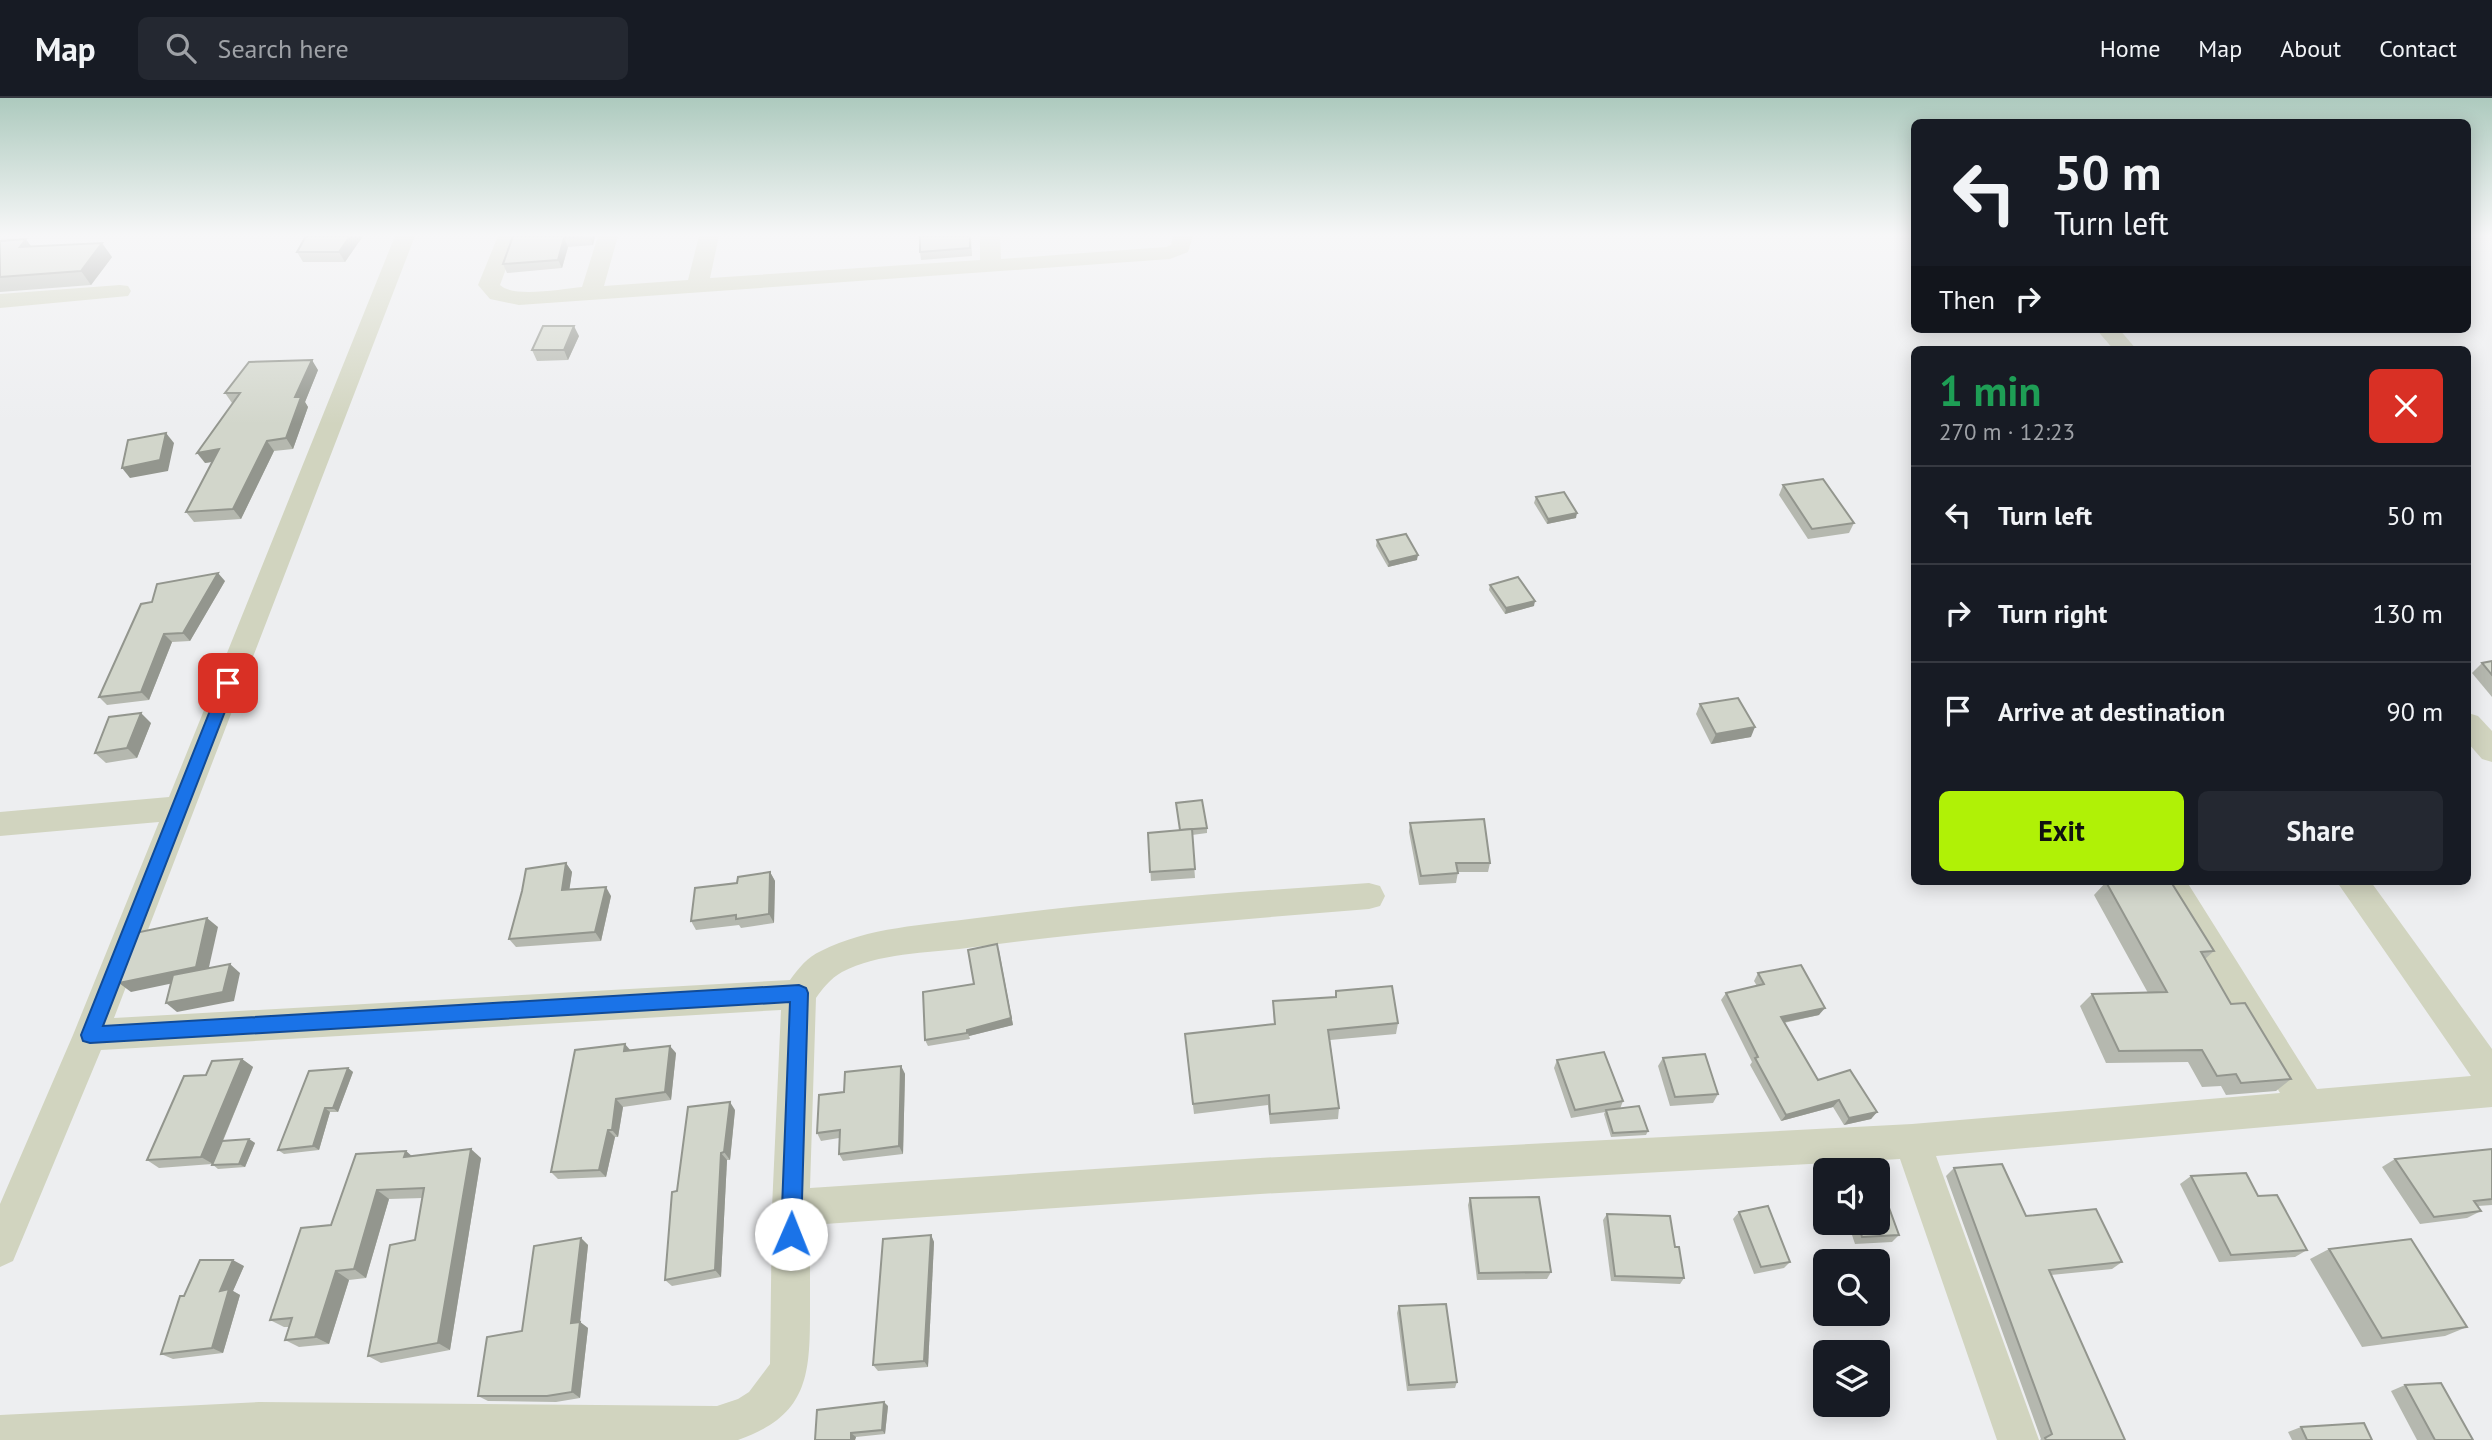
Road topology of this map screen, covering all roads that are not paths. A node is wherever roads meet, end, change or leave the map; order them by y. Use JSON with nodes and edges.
{"nodes":[{"id":1,"x":28,"y":299,"type":"edge"},
{"id":2,"x":380,"y":299,"type":"edge"},
{"id":3,"x":0,"y":301,"type":"edge"},
{"id":4,"x":2111,"y":333,"type":"edge"},
{"id":5,"x":2122,"y":346,"type":"edge"},
{"id":6,"x":2471,"y":727,"type":"edge"},
{"id":7,"x":2492,"y":751,"type":"edge"},
{"id":8,"x":179,"y":808,"type":"junction"},
{"id":9,"x":0,"y":824,"type":"edge"},
{"id":10,"x":2172,"y":885,"type":"edge"},
{"id":11,"x":2355,"y":885,"type":"edge"},
{"id":12,"x":1368,"y":896,"type":"dead end"},
{"id":13,"x":799,"y":993,"type":"junction"},
{"id":14,"x":90,"y":1035,"type":"junction"},
{"id":15,"x":2492,"y":1078,"type":"edge"},
{"id":16,"x":2492,"y":1091,"type":"edge"},
{"id":17,"x":2308,"y":1106,"type":"junction"},
{"id":18,"x":1912,"y":1140,"type":"junction"},
{"id":19,"x":791,"y":1208,"type":"junction"},
{"id":20,"x":0,"y":1248,"type":"edge"},
{"id":21,"x":0,"y":1436,"type":"edge"},
{"id":22,"x":2018,"y":1440,"type":"edge"}],
"edges":[{"from":1,"to":3,"type":"street"},
{"from":2,"to":8,"type":"street"},
{"from":4,"to":5,"type":"street"},
{"from":6,"to":7,"type":"street"},
{"from":8,"to":9,"type":"street"},
{"from":8,"to":14,"type":"street"},
{"from":10,"to":17,"type":"street"},
{"from":11,"to":15,"type":"street"},
{"from":12,"to":13,"type":"street"},
{"from":13,"to":14,"type":"street"},
{"from":13,"to":19,"type":"street"},
{"from":14,"to":20,"type":"street"},
{"from":16,"to":17,"type":"street"},
{"from":17,"to":18,"type":"street"},
{"from":18,"to":19,"type":"street"},
{"from":18,"to":22,"type":"street"},
{"from":19,"to":21,"type":"street"}]}
